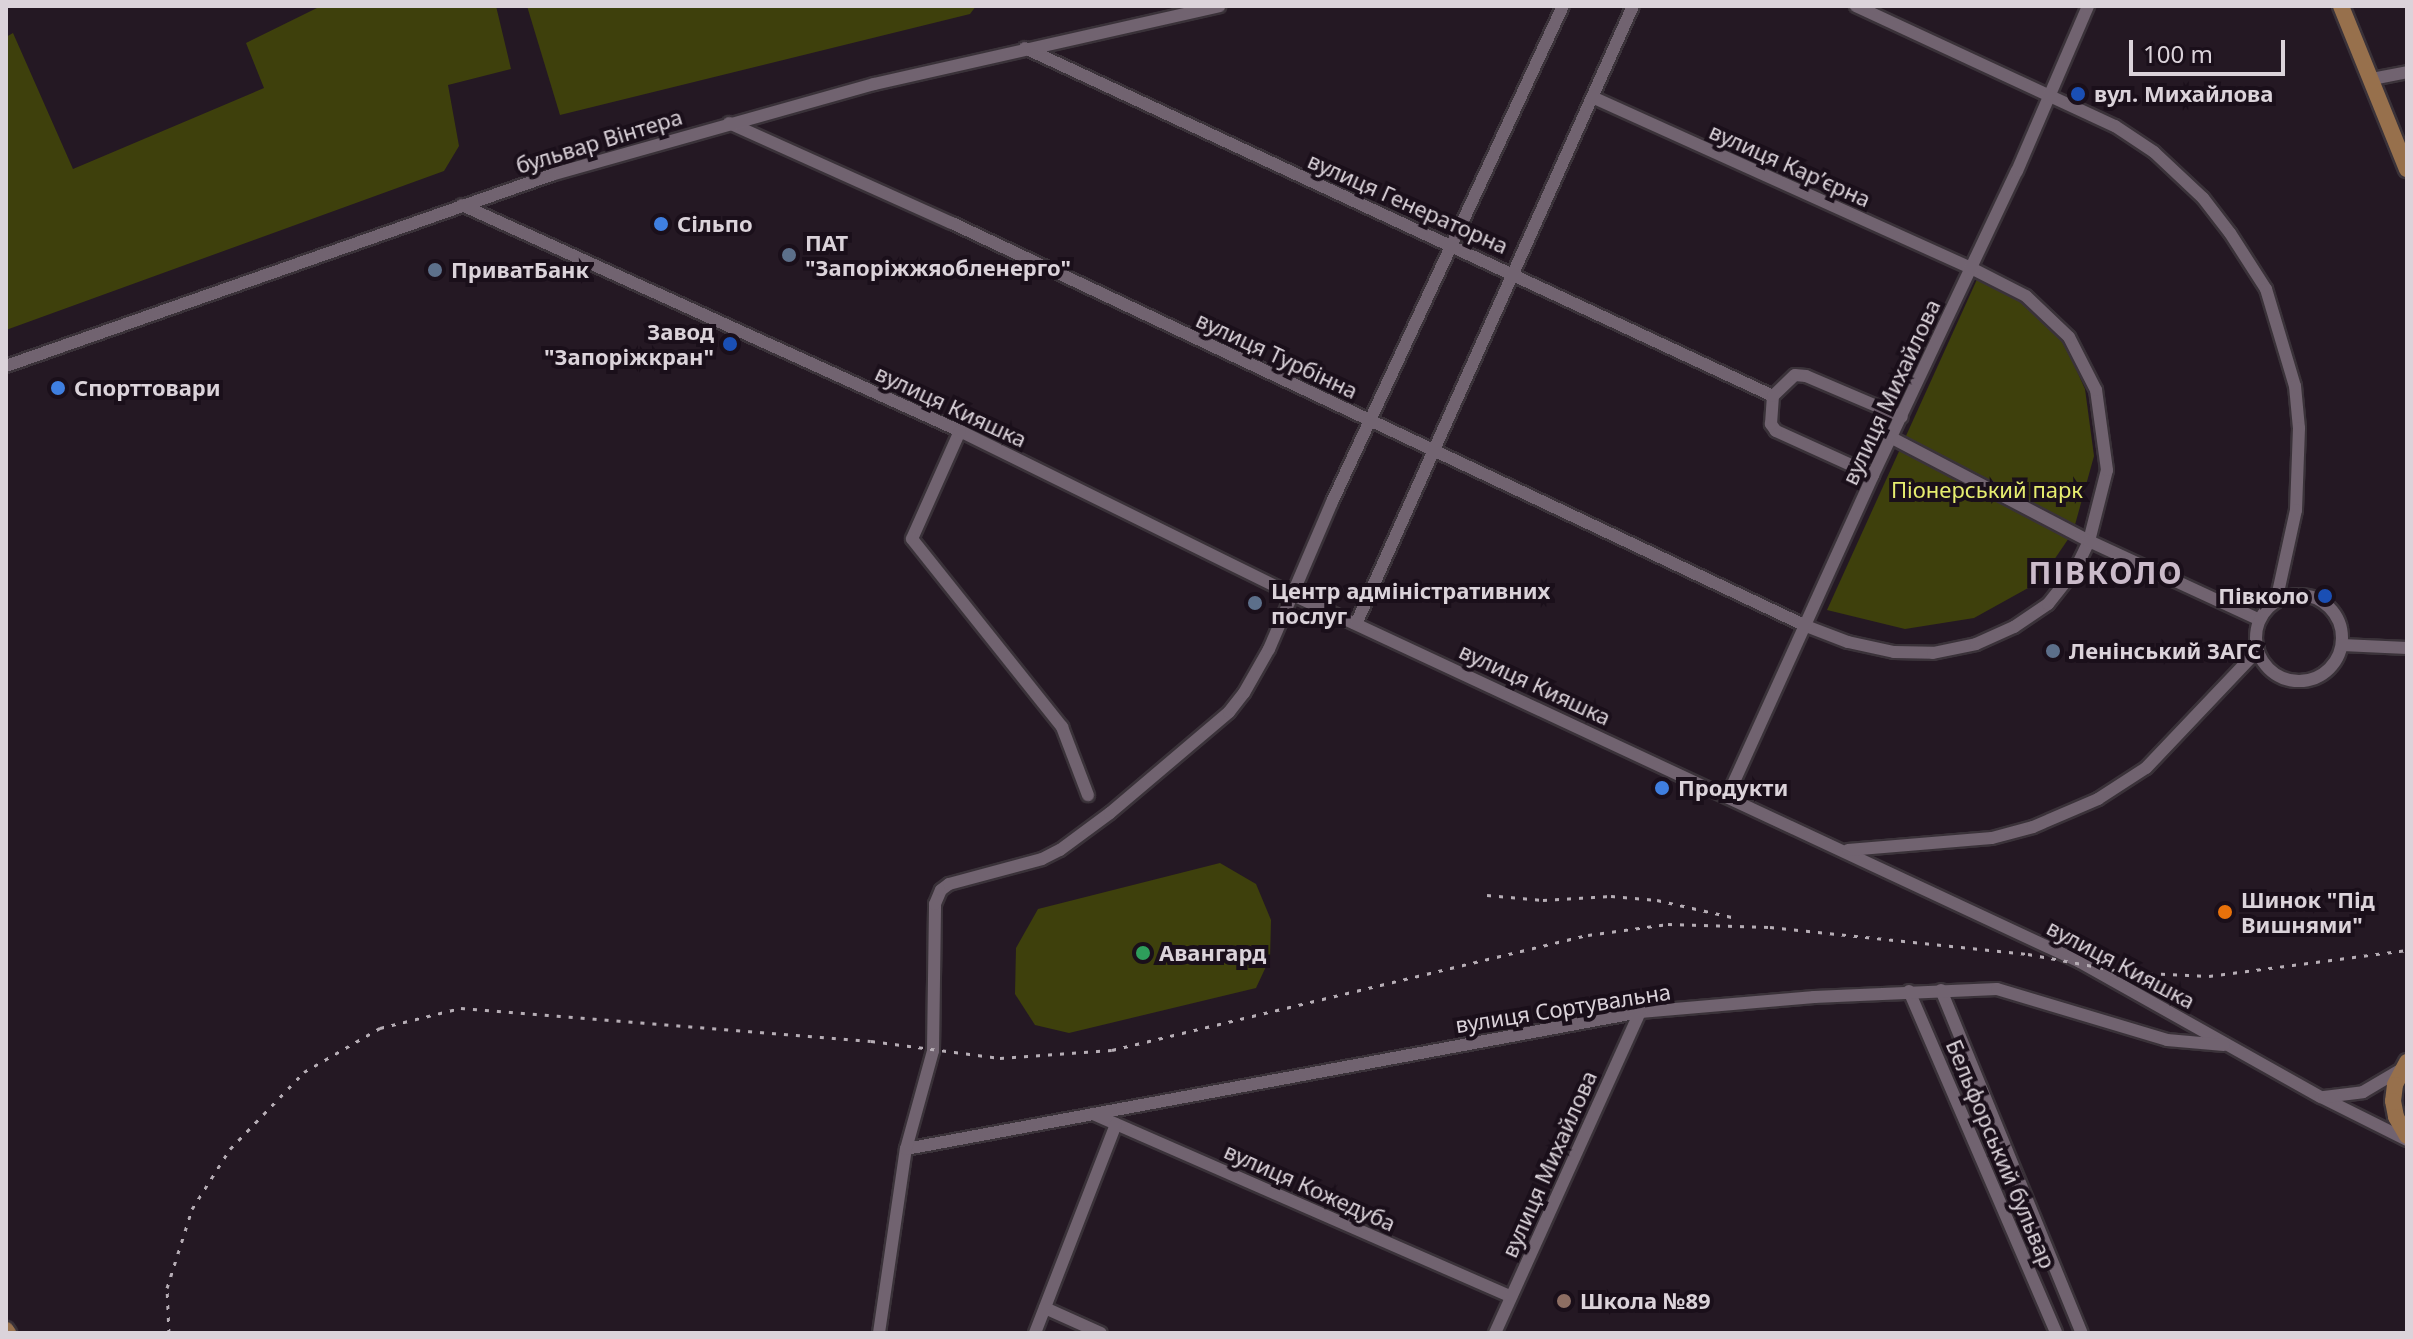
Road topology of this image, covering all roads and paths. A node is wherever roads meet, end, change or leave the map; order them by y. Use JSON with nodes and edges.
{"nodes":[{"id":1,"x":1219,"y":6,"type":"edge"},
{"id":2,"x":1563,"y":6,"type":"edge"},
{"id":3,"x":1633,"y":6,"type":"edge"},
{"id":4,"x":1856,"y":6,"type":"edge"},
{"id":5,"x":2088,"y":6,"type":"edge"},
{"id":6,"x":2341,"y":6,"type":"edge"},
{"id":7,"x":1025,"y":48,"type":"junction"},
{"id":8,"x":2407,"y":72,"type":"edge"},
{"id":9,"x":2372,"y":79,"type":"junction"},
{"id":10,"x":2052,"y":93,"type":"junction"},
{"id":11,"x":1594,"y":98,"type":"junction"},
{"id":12,"x":729,"y":123,"type":"junction"},
{"id":13,"x":2407,"y":169,"type":"edge"},
{"id":14,"x":462,"y":205,"type":"junction"},
{"id":15,"x":1452,"y":244,"type":"junction"},
{"id":16,"x":1971,"y":268,"type":"junction"},
{"id":17,"x":1515,"y":273,"type":"junction"},
{"id":18,"x":6,"y":366,"type":"edge"},
{"id":19,"x":1773,"y":396,"type":"junction"},
{"id":20,"x":1902,"y":417,"type":"junction"},
{"id":21,"x":1370,"y":421,"type":"junction"},
{"id":22,"x":960,"y":431,"type":"junction"},
{"id":23,"x":1892,"y":438,"type":"junction"},
{"id":24,"x":1435,"y":451,"type":"junction"},
{"id":25,"x":1873,"y":475,"type":"junction"},
{"id":26,"x":2089,"y":541,"type":"junction"},
{"id":27,"x":1291,"y":594,"type":"junction"},
{"id":28,"x":2276,"y":602,"type":"junction"},
{"id":29,"x":2260,"y":620,"type":"junction"},
{"id":30,"x":1356,"y":624,"type":"junction"},
{"id":31,"x":1806,"y":626,"type":"junction"},
{"id":32,"x":2342,"y":645,"type":"junction"},
{"id":33,"x":2407,"y":648,"type":"edge"},
{"id":34,"x":2258,"y":650,"type":"junction"},
{"id":35,"x":1088,"y":795,"type":"dead end"},
{"id":36,"x":1728,"y":795,"type":"junction"},
{"id":37,"x":1845,"y":850,"type":"junction"},
{"id":38,"x":1941,"y":990,"type":"junction"},
{"id":39,"x":1909,"y":991,"type":"junction"},
{"id":40,"x":1640,"y":1012,"type":"junction"},
{"id":41,"x":2227,"y":1045,"type":"junction"},
{"id":42,"x":2404,"y":1066,"type":"edge"},
{"id":43,"x":2321,"y":1097,"type":"junction"},
{"id":44,"x":1093,"y":1114,"type":"junction"},
{"id":45,"x":1116,"y":1124,"type":"junction"},
{"id":46,"x":2407,"y":1138,"type":"edge"},
{"id":47,"x":906,"y":1149,"type":"junction"},
{"id":48,"x":1511,"y":1297,"type":"junction"},
{"id":49,"x":1045,"y":1308,"type":"junction"},
{"id":50,"x":879,"y":1333,"type":"edge"},
{"id":51,"x":1035,"y":1333,"type":"edge"},
{"id":52,"x":1101,"y":1333,"type":"edge"},
{"id":53,"x":1495,"y":1333,"type":"edge"},
{"id":54,"x":2056,"y":1333,"type":"edge"},
{"id":55,"x":2082,"y":1333,"type":"edge"}],
"edges":[{"from":1,"to":7,"type":"street","name":"бульвар Вінтера"},
{"from":2,"to":15,"type":"street"},
{"from":3,"to":11,"type":"street"},
{"from":4,"to":10,"type":"street"},
{"from":5,"to":10,"type":"street","name":"вулиця Михайлова"},
{"from":6,"to":9,"type":"main road"},
{"from":7,"to":12,"type":"street","name":"бульвар Вінтера"},
{"from":7,"to":15,"type":"street","name":"вулиця Генераторна"},
{"from":8,"to":9,"type":"street"},
{"from":9,"to":13,"type":"main road"},
{"from":10,"to":16,"type":"street","name":"вулиця Михайлова"},
{"from":10,"to":28,"type":"street"},
{"from":11,"to":16,"type":"street","name":"вулиця Кар’єрна"},
{"from":11,"to":17,"type":"street"},
{"from":12,"to":14,"type":"street","name":"бульвар Вінтера"},
{"from":12,"to":21,"type":"street","name":"вулиця Турбінна"},
{"from":14,"to":18,"type":"street","name":"бульвар Вінтера"},
{"from":14,"to":22,"type":"street","name":"вулиця Кияшка"},
{"from":15,"to":17,"type":"street","name":"вулиця Генераторна"},
{"from":15,"to":21,"type":"street"},
{"from":16,"to":20,"type":"street","name":"вулиця Михайлова"},
{"from":16,"to":26,"type":"street","name":"вулиця Кар’єрна"},
{"from":17,"to":19,"type":"street","name":"вулиця Генераторна"},
{"from":17,"to":24,"type":"street"},
{"from":19,"to":20,"type":"street"},
{"from":19,"to":25,"type":"street"},
{"from":20,"to":23,"type":"street","name":"вулиця Михайлова"},
{"from":21,"to":24,"type":"street","name":"вулиця Турбінна"},
{"from":21,"to":27,"type":"street"},
{"from":22,"to":27,"type":"street","name":"вулиця Кияшка"},
{"from":22,"to":35,"type":"street"},
{"from":23,"to":25,"type":"street","name":"вулиця Михайлова"},
{"from":23,"to":26,"type":"street"},
{"from":24,"to":30,"type":"street"},
{"from":24,"to":31,"type":"street","name":"вулиця Турбінна"},
{"from":25,"to":31,"type":"street","name":"вулиця Михайлова"},
{"from":26,"to":29,"type":"street"},
{"from":26,"to":31,"type":"street","name":"вулиця Турбінна"},
{"from":27,"to":30,"type":"street","name":"вулиця Кияшка"},
{"from":27,"to":47,"type":"street"},
{"from":28,"to":29,"type":"street"},
{"from":28,"to":32,"type":"street"},
{"from":29,"to":34,"type":"street"},
{"from":30,"to":36,"type":"street","name":"вулиця Кияшка"},
{"from":31,"to":36,"type":"street","name":"вулиця Михайлова"},
{"from":32,"to":33,"type":"street"},
{"from":32,"to":34,"type":"street"},
{"from":34,"to":37,"type":"street"},
{"from":36,"to":37,"type":"street","name":"вулиця Кияшка"},
{"from":37,"to":41,"type":"street","name":"вулиця Кияшка"},
{"from":38,"to":39,"type":"street","name":"вулиця Сортувальна"},
{"from":38,"to":41,"type":"street","name":"вулиця Сортувальна"},
{"from":38,"to":55,"type":"street","name":"Бельфорський бульвар"},
{"from":39,"to":40,"type":"street","name":"вулиця Сортувальна"},
{"from":39,"to":54,"type":"street","name":"Бельфорський бульвар"},
{"from":40,"to":44,"type":"street","name":"вулиця Сортувальна"},
{"from":40,"to":48,"type":"street","name":"вулиця Михайлова"},
{"from":41,"to":43,"type":"street","name":"вулиця Кияшка"},
{"from":42,"to":43,"type":"street"},
{"from":42,"to":46,"type":"main road"},
{"from":43,"to":46,"type":"street","name":"вулиця Кияшка"},
{"from":44,"to":45,"type":"street","name":"вулиця Кожедуба"},
{"from":44,"to":47,"type":"street","name":"вулиця Сортувальна"},
{"from":45,"to":48,"type":"street","name":"вулиця Кожедуба"},
{"from":45,"to":49,"type":"street"},
{"from":47,"to":50,"type":"street"},
{"from":48,"to":53,"type":"street","name":"вулиця Михайлова"},
{"from":49,"to":51,"type":"street"},
{"from":49,"to":52,"type":"street"}]}
